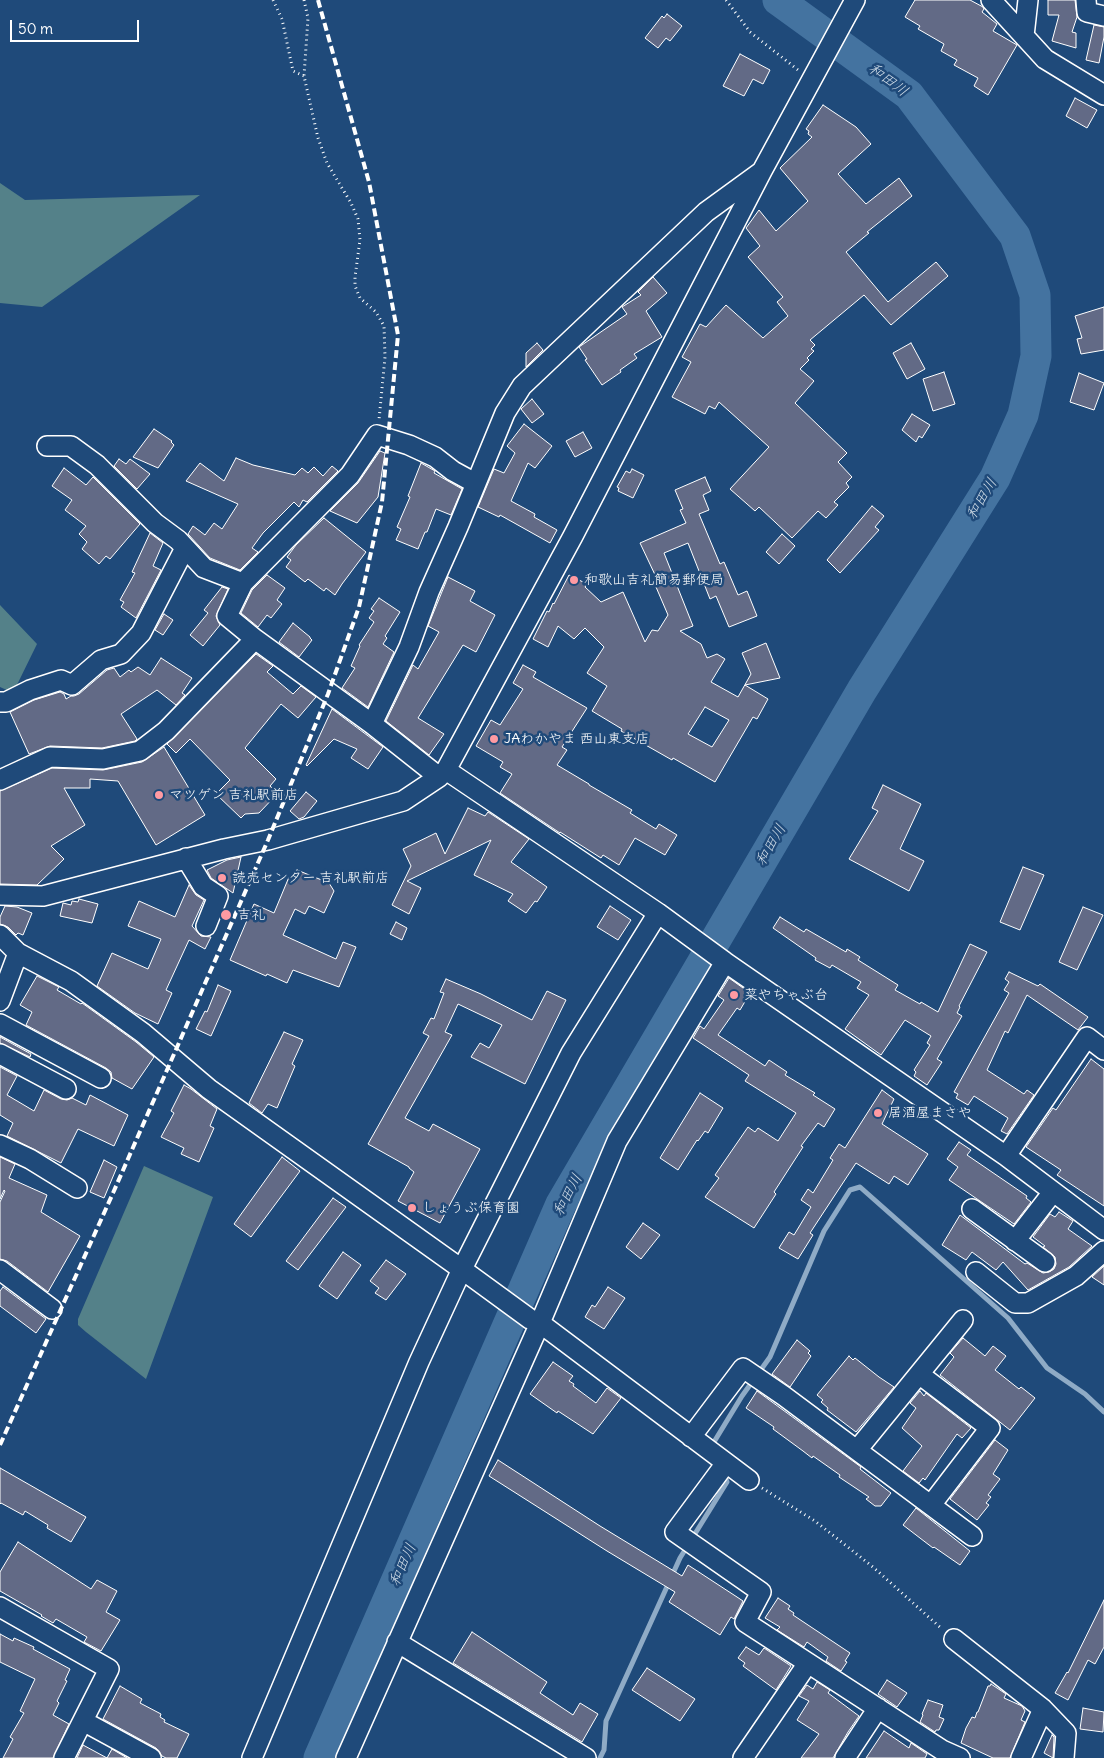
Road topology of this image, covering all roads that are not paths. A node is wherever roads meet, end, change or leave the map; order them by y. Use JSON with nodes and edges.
{"nodes":[{"id":1,"x":855,"y":0,"type":"edge"},
{"id":2,"x":991,"y":0,"type":"edge"},
{"id":3,"x":1028,"y":0,"type":"edge"},
{"id":4,"x":1086,"y":0,"type":"edge"},
{"id":5,"x":1104,"y":16,"type":"edge"},
{"id":6,"x":1024,"y":36,"type":"junction"},
{"id":7,"x":1104,"y":95,"type":"edge"},
{"id":8,"x":762,"y":171,"type":"junction"},
{"id":9,"x":47,"y":446,"type":"dead end"},
{"id":10,"x":475,"y":483,"type":"junction"},
{"id":11,"x":185,"y":548,"type":"junction"},
{"id":12,"x":242,"y":583,"type":"junction"},
{"id":13,"x":254,"y":639,"type":"junction"},
{"id":14,"x":0,"y":702,"type":"edge"},
{"id":15,"x":372,"y":724,"type":"junction"},
{"id":16,"x":443,"y":773,"type":"junction"},
{"id":17,"x":0,"y":780,"type":"edge"},
{"id":18,"x":186,"y":858,"type":"junction"},
{"id":19,"x":0,"y":895,"type":"edge"},
{"id":20,"x":658,"y":913,"type":"junction"},
{"id":21,"x":206,"y":926,"type":"dead end"},
{"id":22,"x":0,"y":935,"type":"edge"},
{"id":23,"x":18,"y":953,"type":"junction"},
{"id":24,"x":722,"y":960,"type":"junction"},
{"id":25,"x":0,"y":1001,"type":"edge"},
{"id":26,"x":0,"y":1024,"type":"edge"},
{"id":27,"x":1104,"y":1050,"type":"edge"},
{"id":28,"x":0,"y":1054,"type":"edge"},
{"id":29,"x":101,"y":1078,"type":"dead end"},
{"id":30,"x":66,"y":1089,"type":"dead end"},
{"id":31,"x":0,"y":1145,"type":"edge"},
{"id":32,"x":1006,"y":1156,"type":"junction"},
{"id":33,"x":77,"y":1188,"type":"dead end"},
{"id":34,"x":1053,"y":1192,"type":"junction"},
{"id":35,"x":972,"y":1209,"type":"dead end"},
{"id":36,"x":1104,"y":1230,"type":"edge"},
{"id":37,"x":1015,"y":1241,"type":"junction"},
{"id":38,"x":1104,"y":1251,"type":"edge"},
{"id":39,"x":1045,"y":1262,"type":"dead end"},
{"id":40,"x":0,"y":1270,"type":"edge"},
{"id":41,"x":465,"y":1271,"type":"junction"},
{"id":42,"x":976,"y":1272,"type":"dead end"},
{"id":43,"x":52,"y":1308,"type":"dead end"},
{"id":44,"x":963,"y":1320,"type":"dead end"},
{"id":45,"x":535,"y":1321,"type":"junction"},
{"id":46,"x":919,"y":1374,"type":"junction"},
{"id":47,"x":691,"y":1437,"type":"junction"},
{"id":48,"x":857,"y":1450,"type":"junction"},
{"id":49,"x":726,"y":1462,"type":"junction"},
{"id":50,"x":749,"y":1480,"type":"road end"},
{"id":51,"x":930,"y":1505,"type":"junction"},
{"id":52,"x":972,"y":1536,"type":"dead end"},
{"id":53,"x":0,"y":1607,"type":"edge"},
{"id":54,"x":954,"y":1639,"type":"road end"},
{"id":55,"x":398,"y":1642,"type":"junction"},
{"id":56,"x":808,"y":1663,"type":"junction"},
{"id":57,"x":878,"y":1708,"type":"junction"},
{"id":58,"x":1043,"y":1709,"type":"junction"},
{"id":59,"x":83,"y":1721,"type":"junction"},
{"id":60,"x":64,"y":1758,"type":"edge"},
{"id":61,"x":151,"y":1758,"type":"edge"},
{"id":62,"x":252,"y":1758,"type":"edge"},
{"id":63,"x":346,"y":1758,"type":"edge"},
{"id":64,"x":586,"y":1758,"type":"edge"},
{"id":65,"x":743,"y":1758,"type":"edge"},
{"id":66,"x":845,"y":1758,"type":"edge"},
{"id":67,"x":960,"y":1758,"type":"edge"},
{"id":68,"x":1021,"y":1758,"type":"edge"},
{"id":69,"x":1064,"y":1758,"type":"edge"}],
"edges":[{"from":1,"to":8,"type":"street"},
{"from":2,"to":6,"type":"street"},
{"from":3,"to":6,"type":"street"},
{"from":4,"to":5,"type":"street"},
{"from":6,"to":7,"type":"street"},
{"from":8,"to":10,"type":"street"},
{"from":8,"to":16,"type":"street"},
{"from":9,"to":11,"type":"street"},
{"from":10,"to":12,"type":"street"},
{"from":10,"to":15,"type":"street"},
{"from":11,"to":12,"type":"street"},
{"from":11,"to":14,"type":"street"},
{"from":12,"to":13,"type":"street"},
{"from":13,"to":15,"type":"street"},
{"from":13,"to":17,"type":"street"},
{"from":15,"to":16,"type":"street"},
{"from":16,"to":18,"type":"street"},
{"from":16,"to":20,"type":"street"},
{"from":18,"to":19,"type":"street"},
{"from":18,"to":21,"type":"street"},
{"from":20,"to":24,"type":"street"},
{"from":20,"to":41,"type":"street"},
{"from":22,"to":23,"type":"street"},
{"from":23,"to":25,"type":"street"},
{"from":23,"to":41,"type":"street"},
{"from":24,"to":32,"type":"street"},
{"from":24,"to":45,"type":"street"},
{"from":26,"to":29,"type":"street"},
{"from":27,"to":32,"type":"street"},
{"from":28,"to":30,"type":"street"},
{"from":31,"to":33,"type":"street"},
{"from":32,"to":34,"type":"street"},
{"from":34,"to":36,"type":"street"},
{"from":34,"to":37,"type":"street"},
{"from":35,"to":37,"type":"street"},
{"from":37,"to":39,"type":"street"},
{"from":38,"to":42,"type":"street"},
{"from":40,"to":43,"type":"street"},
{"from":41,"to":45,"type":"street"},
{"from":41,"to":62,"type":"street"},
{"from":44,"to":46,"type":"street"},
{"from":45,"to":47,"type":"street"},
{"from":45,"to":55,"type":"street"},
{"from":46,"to":48,"type":"street"},
{"from":46,"to":51,"type":"street"},
{"from":47,"to":48,"type":"street"},
{"from":47,"to":49,"type":"street"},
{"from":48,"to":51,"type":"street"},
{"from":49,"to":50,"type":"street"},
{"from":49,"to":56,"type":"street"},
{"from":51,"to":52,"type":"street"},
{"from":53,"to":59,"type":"street"},
{"from":54,"to":58,"type":"street"},
{"from":55,"to":63,"type":"street"},
{"from":55,"to":64,"type":"street"},
{"from":56,"to":57,"type":"street"},
{"from":56,"to":65,"type":"street"},
{"from":57,"to":66,"type":"street"},
{"from":57,"to":67,"type":"street"},
{"from":58,"to":68,"type":"street"},
{"from":58,"to":69,"type":"street"},
{"from":59,"to":60,"type":"street"},
{"from":59,"to":61,"type":"street"}]}
